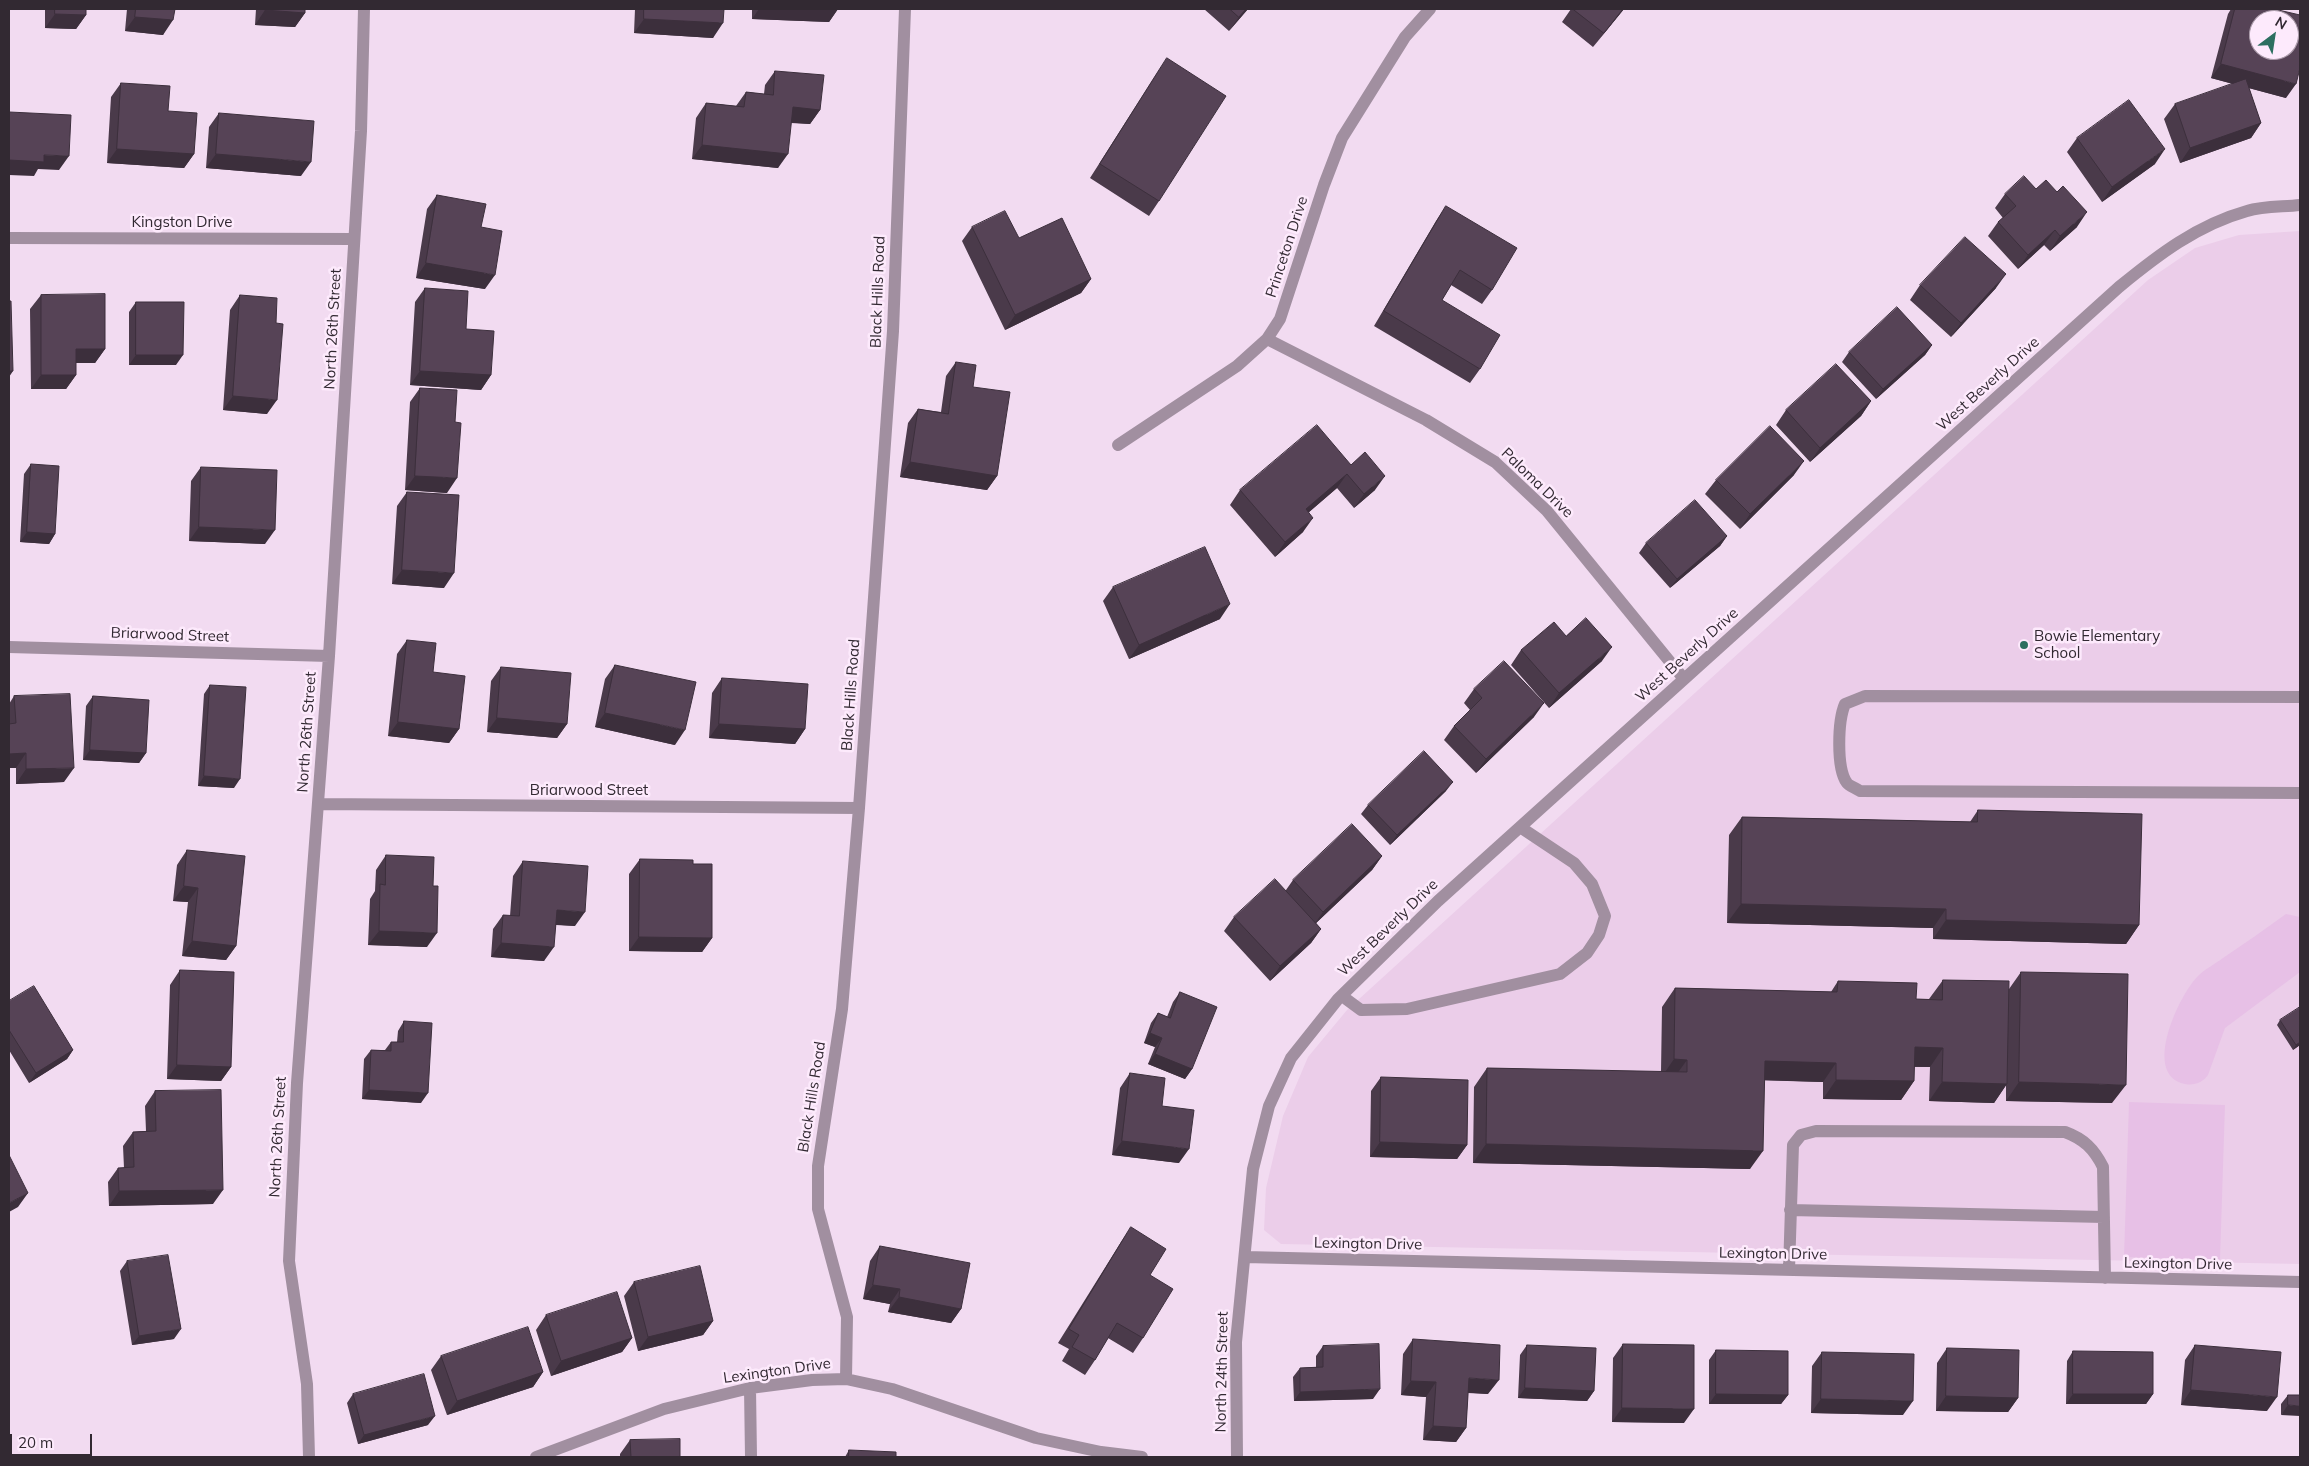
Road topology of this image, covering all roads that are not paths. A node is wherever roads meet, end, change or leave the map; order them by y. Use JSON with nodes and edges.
{"nodes":[{"id":1,"x":364,"y":9,"type":"edge"},
{"id":2,"x":904,"y":9,"type":"edge"},
{"id":3,"x":1430,"y":9,"type":"edge"},
{"id":4,"x":2300,"y":205,"type":"edge"},
{"id":5,"x":9,"y":238,"type":"edge"},
{"id":6,"x":354,"y":239,"type":"junction"},
{"id":7,"x":1267,"y":339,"type":"junction"},
{"id":8,"x":1118,"y":445,"type":"dead end"},
{"id":9,"x":9,"y":646,"type":"edge"},
{"id":10,"x":329,"y":656,"type":"junction"},
{"id":11,"x":1684,"y":679,"type":"junction"},
{"id":12,"x":2300,"y":697,"type":"edge"},
{"id":13,"x":2300,"y":793,"type":"edge"},
{"id":14,"x":318,"y":804,"type":"junction"},
{"id":15,"x":859,"y":808,"type":"junction"},
{"id":16,"x":1520,"y":827,"type":"junction"},
{"id":17,"x":1342,"y":996,"type":"junction"},
{"id":18,"x":1790,"y":1210,"type":"junction"},
{"id":19,"x":2104,"y":1217,"type":"junction"},
{"id":20,"x":1245,"y":1257,"type":"junction"},
{"id":21,"x":1788,"y":1270,"type":"junction"},
{"id":22,"x":2105,"y":1278,"type":"junction"},
{"id":23,"x":2300,"y":1282,"type":"edge"},
{"id":24,"x":846,"y":1378,"type":"junction"},
{"id":25,"x":750,"y":1388,"type":"junction"},
{"id":26,"x":309,"y":1457,"type":"edge"},
{"id":27,"x":536,"y":1457,"type":"edge"},
{"id":28,"x":751,"y":1457,"type":"edge"},
{"id":29,"x":1142,"y":1457,"type":"edge"},
{"id":30,"x":1237,"y":1457,"type":"edge"}],
"edges":[{"from":1,"to":6,"type":"street","name":"North 26th Street"},
{"from":2,"to":15,"type":"street","name":"Black Hills Road"},
{"from":3,"to":7,"type":"street","name":"Princeton Drive"},
{"from":4,"to":11,"type":"street","name":"West Beverly Drive"},
{"from":5,"to":6,"type":"street","name":"Kingston Drive"},
{"from":6,"to":10,"type":"street","name":"North 26th Street"},
{"from":7,"to":8,"type":"street","name":"Princeton Drive"},
{"from":7,"to":11,"type":"street","name":"Paloma Drive"},
{"from":9,"to":10,"type":"street","name":"Briarwood Street"},
{"from":10,"to":14,"type":"street","name":"North 26th Street"},
{"from":11,"to":16,"type":"street","name":"West Beverly Drive"},
{"from":12,"to":13,"type":"street"},
{"from":14,"to":15,"type":"street","name":"Briarwood Street"},
{"from":14,"to":26,"type":"street","name":"North 26th Street"},
{"from":15,"to":24,"type":"street","name":"Black Hills Road"},
{"from":16,"to":17,"type":"street","name":"West Beverly Drive"},
{"from":16,"to":17,"type":"street"},
{"from":17,"to":20,"type":"street","name":"West Beverly Drive"},
{"from":18,"to":19,"type":"street"},
{"from":18,"to":19,"type":"street"},
{"from":18,"to":21,"type":"street"},
{"from":19,"to":22,"type":"street"},
{"from":20,"to":21,"type":"street","name":"Lexington Drive"},
{"from":20,"to":30,"type":"street","name":"North 24th Street"},
{"from":21,"to":22,"type":"street","name":"Lexington Drive"},
{"from":22,"to":23,"type":"street","name":"Lexington Drive"},
{"from":24,"to":25,"type":"street","name":"Lexington Drive"},
{"from":24,"to":29,"type":"street","name":"Lexington Drive"},
{"from":25,"to":27,"type":"street","name":"Lexington Drive"},
{"from":25,"to":28,"type":"street"}]}
